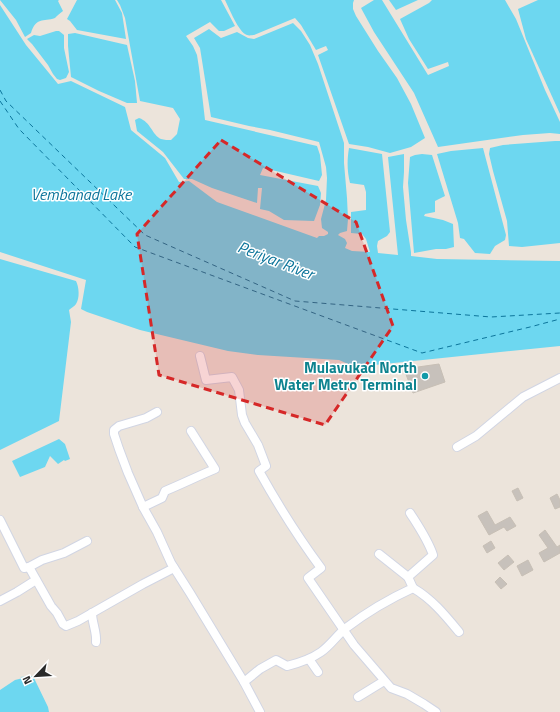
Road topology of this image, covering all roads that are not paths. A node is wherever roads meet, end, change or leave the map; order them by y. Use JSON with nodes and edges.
{"nodes":[{"id":1,"x":200,"y":356,"type":"dead end"},
{"id":2,"x":560,"y":378,"type":"edge"},
{"id":3,"x":157,"y":412,"type":"dead end"},
{"id":4,"x":191,"y":431,"type":"dead end"},
{"id":5,"x":457,"y":447,"type":"dead end"},
{"id":6,"x":143,"y":507,"type":"junction"},
{"id":7,"x":410,"y":513,"type":"dead end"},
{"id":8,"x":0,"y":520,"type":"edge"},
{"id":9,"x":88,"y":541,"type":"dead end"},
{"id":10,"x":380,"y":554,"type":"dead end"},
{"id":11,"x":29,"y":567,"type":"junction"},
{"id":12,"x":174,"y":568,"type":"junction"},
{"id":13,"x":408,"y":577,"type":"junction"},
{"id":14,"x":36,"y":580,"type":"junction"},
{"id":15,"x":413,"y":588,"type":"junction"},
{"id":16,"x":0,"y":600,"type":"edge"},
{"id":17,"x":92,"y":613,"type":"junction"},
{"id":18,"x":344,"y":630,"type":"junction"},
{"id":19,"x":459,"y":632,"type":"dead end"},
{"id":20,"x":96,"y":642,"type":"dead end"},
{"id":21,"x":309,"y":658,"type":"junction"},
{"id":22,"x":318,"y":672,"type":"dead end"},
{"id":23,"x":384,"y":681,"type":"junction"},
{"id":24,"x":244,"y":682,"type":"junction"},
{"id":25,"x":358,"y":698,"type":"dead end"},
{"id":26,"x":260,"y":712,"type":"edge"},
{"id":27,"x":436,"y":712,"type":"edge"}],
"edges":[{"from":1,"to":18,"type":"street"},
{"from":2,"to":5,"type":"street"},
{"from":3,"to":6,"type":"street"},
{"from":4,"to":6,"type":"street"},
{"from":6,"to":12,"type":"street"},
{"from":7,"to":13,"type":"street"},
{"from":8,"to":11,"type":"street"},
{"from":9,"to":11,"type":"street"},
{"from":10,"to":13,"type":"street"},
{"from":11,"to":14,"type":"street"},
{"from":12,"to":17,"type":"street"},
{"from":12,"to":24,"type":"street"},
{"from":13,"to":15,"type":"street"},
{"from":14,"to":16,"type":"street"},
{"from":14,"to":17,"type":"street"},
{"from":15,"to":18,"type":"street"},
{"from":15,"to":19,"type":"street"},
{"from":17,"to":20,"type":"street"},
{"from":18,"to":21,"type":"street"},
{"from":18,"to":23,"type":"street"},
{"from":21,"to":22,"type":"street"},
{"from":21,"to":24,"type":"street"},
{"from":23,"to":25,"type":"street"},
{"from":23,"to":27,"type":"street"},
{"from":24,"to":26,"type":"street"}]}
